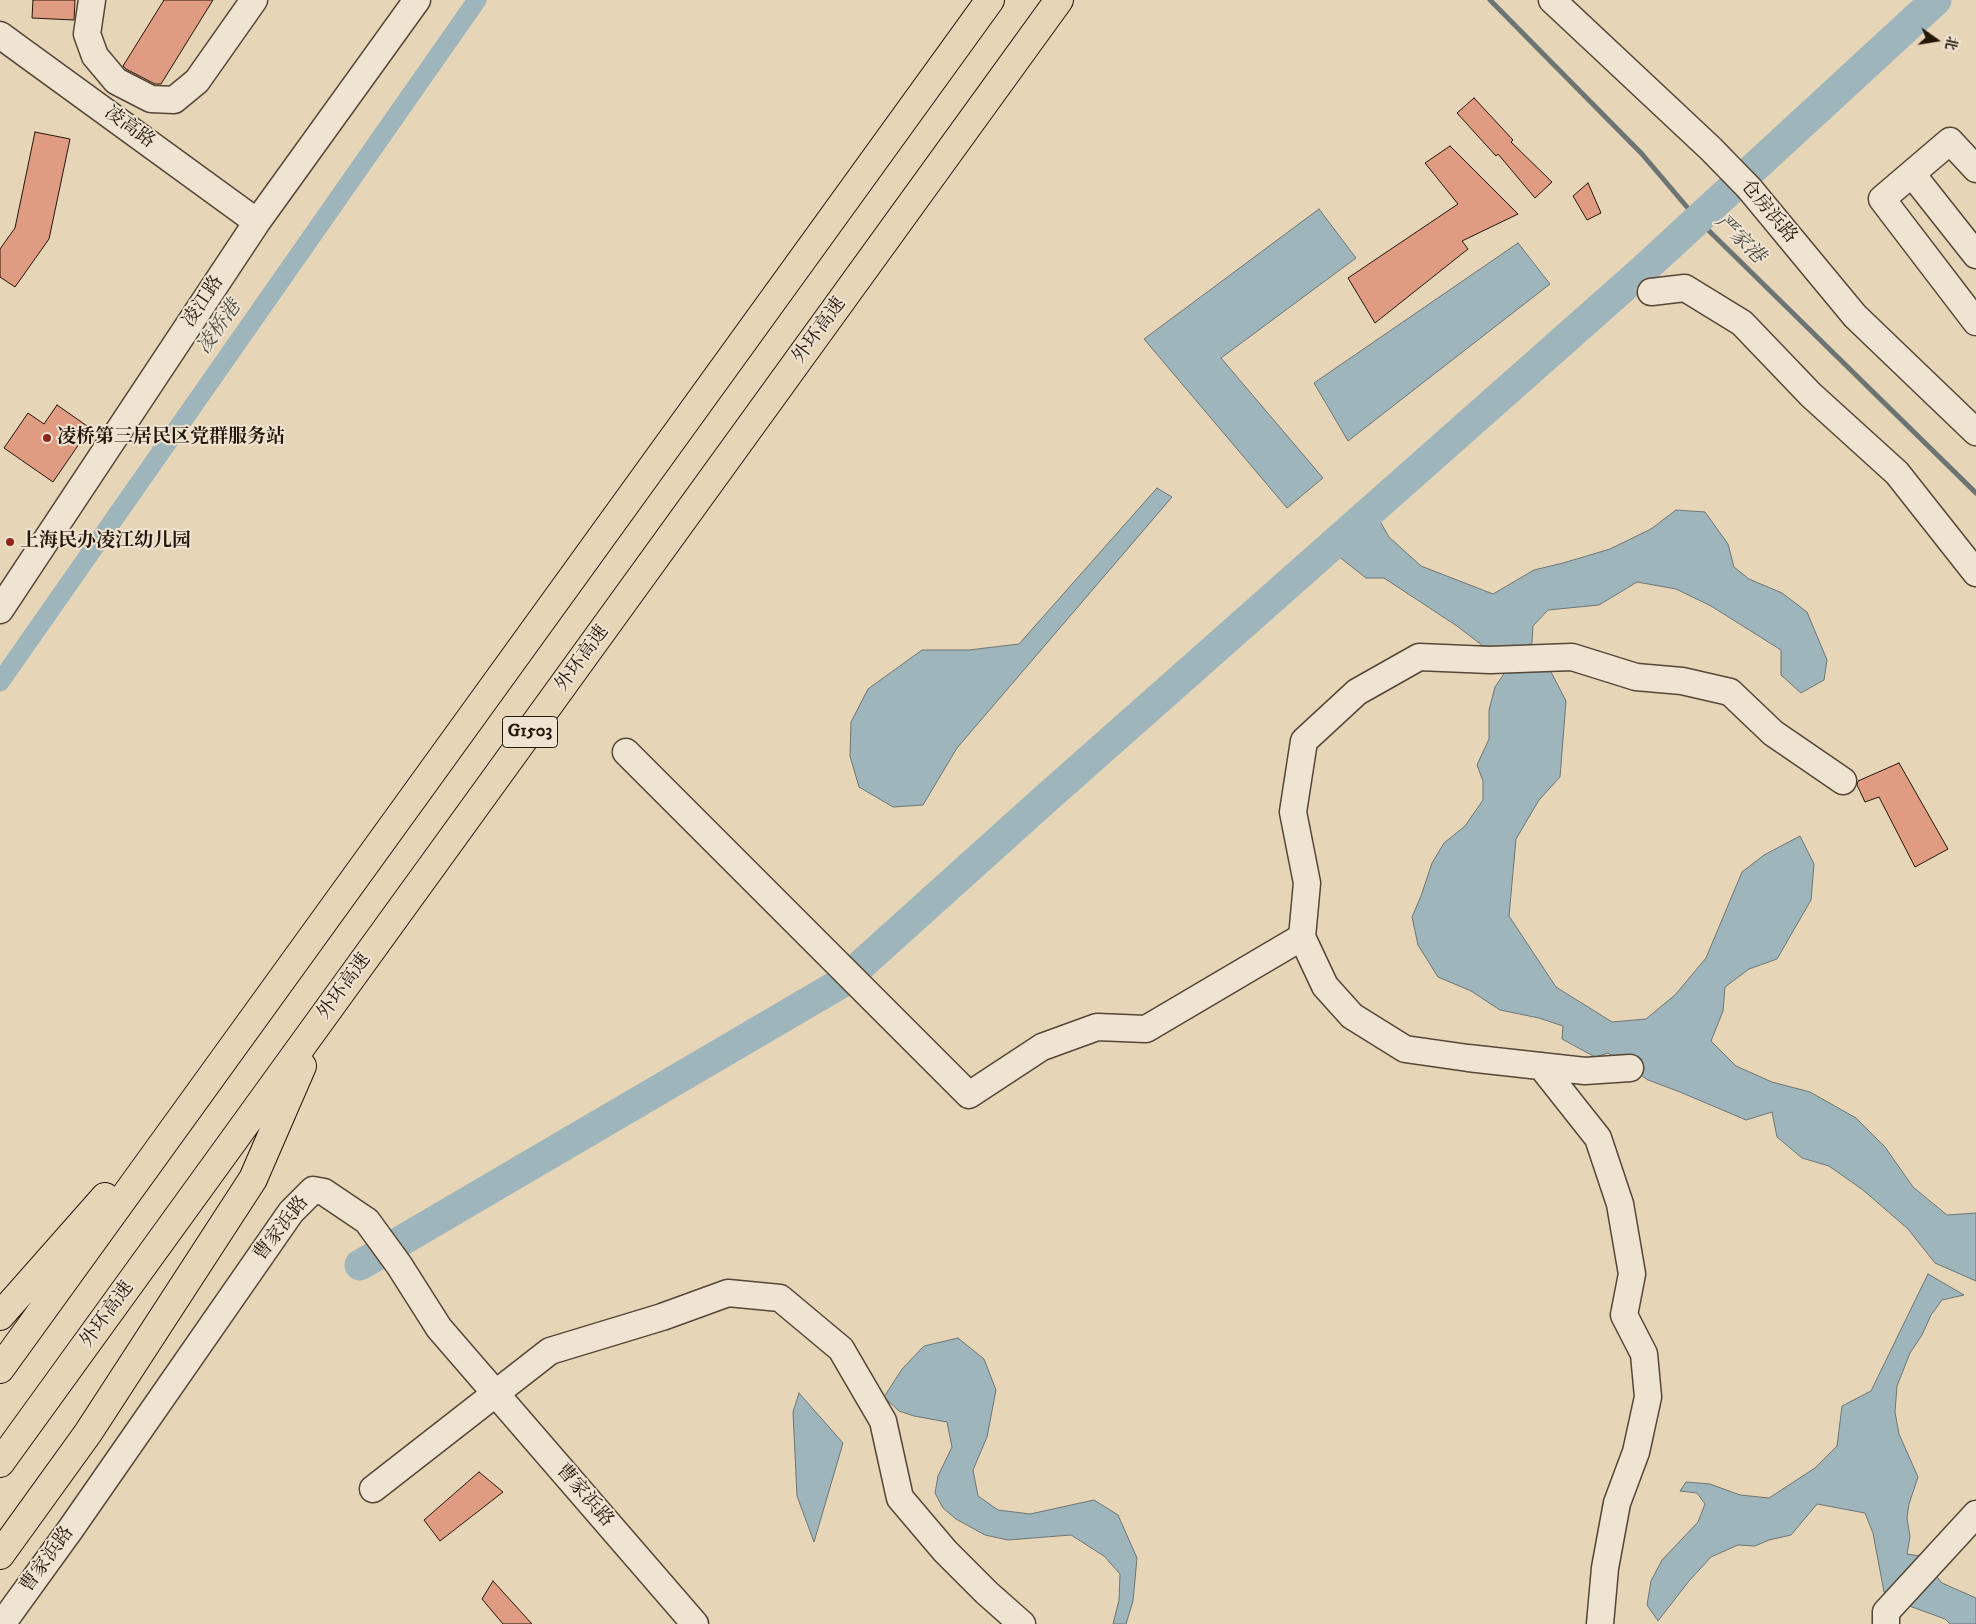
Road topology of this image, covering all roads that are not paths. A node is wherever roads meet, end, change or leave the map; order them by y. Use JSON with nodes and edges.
{"nodes":[{"id":1,"x":92,"y":0,"type":"edge"},
{"id":2,"x":254,"y":0,"type":"edge"},
{"id":3,"x":416,"y":0,"type":"edge"},
{"id":4,"x":990,"y":0,"type":"edge"},
{"id":5,"x":1059,"y":0,"type":"edge"},
{"id":6,"x":1552,"y":0,"type":"edge"},
{"id":7,"x":0,"y":36,"type":"edge"},
{"id":8,"x":1976,"y":169,"type":"edge"},
{"id":9,"x":1912,"y":174,"type":"junction"},
{"id":10,"x":258,"y":222,"type":"junction"},
{"id":11,"x":1976,"y":255,"type":"edge"},
{"id":12,"x":1651,"y":292,"type":"dead end"},
{"id":13,"x":1976,"y":322,"type":"edge"},
{"id":14,"x":1976,"y":432,"type":"edge"},
{"id":15,"x":1976,"y":572,"type":"edge"},
{"id":16,"x":0,"y":610,"type":"edge"},
{"id":17,"x":626,"y":752,"type":"dead end"},
{"id":18,"x":1843,"y":781,"type":"dead end"},
{"id":19,"x":1302,"y":936,"type":"junction"},
{"id":20,"x":287,"y":972,"type":"junction"},
{"id":21,"x":324,"y":1017,"type":"junction"},
{"id":22,"x":1541,"y":1066,"type":"junction"},
{"id":23,"x":1630,"y":1068,"type":"dead end"},
{"id":24,"x":0,"y":1316,"type":"edge"},
{"id":25,"x":0,"y":1369,"type":"edge"},
{"id":26,"x":495,"y":1393,"type":"junction"},
{"id":27,"x":0,"y":1464,"type":"edge"},
{"id":28,"x":373,"y":1489,"type":"dead end"},
{"id":29,"x":1976,"y":1514,"type":"edge"},
{"id":30,"x":0,"y":1554,"type":"edge"},
{"id":31,"x":2,"y":1624,"type":"edge"},
{"id":32,"x":695,"y":1624,"type":"edge"},
{"id":33,"x":1022,"y":1624,"type":"edge"},
{"id":34,"x":1600,"y":1624,"type":"edge"},
{"id":35,"x":1886,"y":1624,"type":"edge"}],
"edges":[{"from":1,"to":2,"type":"street"},
{"from":3,"to":10,"type":"street","name":"凌江路"},
{"from":4,"to":20,"type":"highway","number":"G1503"},
{"from":5,"to":21,"type":"highway","name":"外环高速","number":"G1503"},
{"from":6,"to":14,"type":"street","name":"仓房浜路"},
{"from":7,"to":10,"type":"street","name":"凌高路"},
{"from":8,"to":9,"type":"street"},
{"from":9,"to":11,"type":"street"},
{"from":9,"to":13,"type":"street"},
{"from":10,"to":16,"type":"street","name":"凌江路"},
{"from":12,"to":15,"type":"street"},
{"from":17,"to":19,"type":"street"},
{"from":18,"to":19,"type":"street"},
{"from":19,"to":22,"type":"street"},
{"from":20,"to":24,"type":"highway"},
{"from":20,"to":25,"type":"highway","number":"G1503"},
{"from":21,"to":27,"type":"highway","name":"外环高速","number":"G1503"},
{"from":21,"to":30,"type":"highway"},
{"from":22,"to":23,"type":"street"},
{"from":22,"to":34,"type":"street"},
{"from":26,"to":28,"type":"street"},
{"from":26,"to":31,"type":"street","name":"曹家浜路"},
{"from":26,"to":32,"type":"street","name":"曹家浜路"},
{"from":26,"to":33,"type":"street"},
{"from":29,"to":35,"type":"street"}]}
